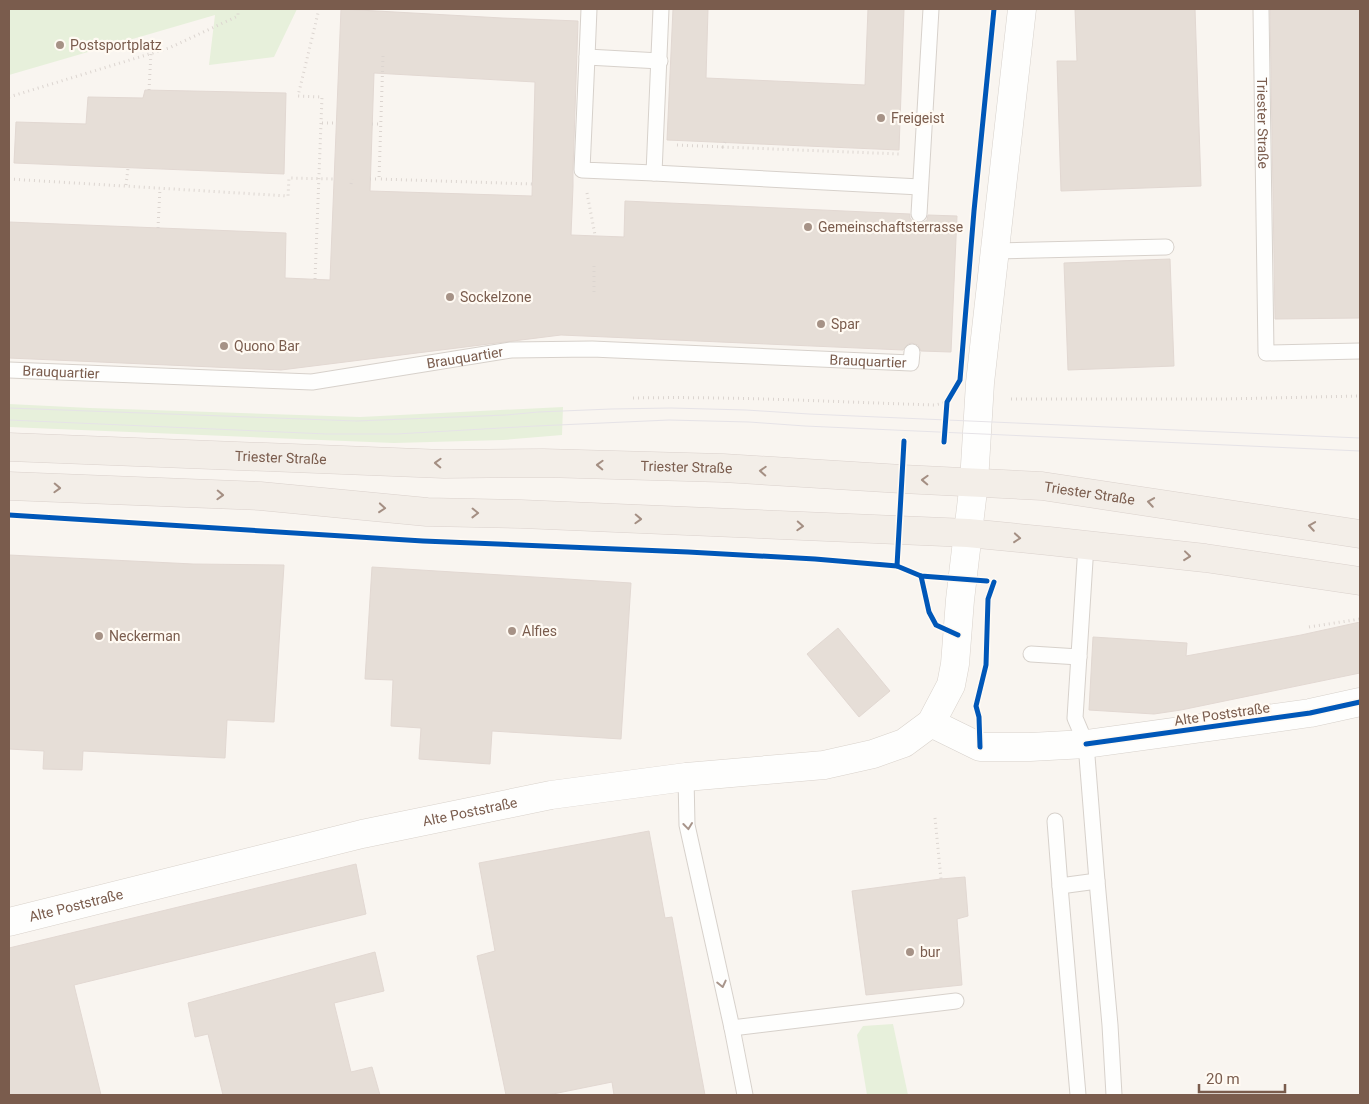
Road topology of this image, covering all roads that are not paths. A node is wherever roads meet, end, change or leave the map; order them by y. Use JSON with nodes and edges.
{"nodes":[{"id":1,"x":589,"y":9,"type":"edge"},
{"id":2,"x":661,"y":9,"type":"edge"},
{"id":3,"x":931,"y":9,"type":"edge"},
{"id":4,"x":1022,"y":9,"type":"edge"},
{"id":5,"x":1261,"y":9,"type":"edge"},
{"id":6,"x":587,"y":58,"type":"junction"},
{"id":7,"x":660,"y":60,"type":"junction"},
{"id":8,"x":654,"y":173,"type":"junction"},
{"id":9,"x":920,"y":186,"type":"junction"},
{"id":10,"x":918,"y":214,"type":"dead end"},
{"id":11,"x":1166,"y":247,"type":"dead end"},
{"id":12,"x":995,"y":251,"type":"junction"},
{"id":13,"x":1360,"y":351,"type":"edge"},
{"id":14,"x":912,"y":352,"type":"dead end"},
{"id":15,"x":9,"y":370,"type":"edge"},
{"id":16,"x":9,"y":447,"type":"edge"},
{"id":17,"x":974,"y":482,"type":"junction"},
{"id":18,"x":9,"y":486,"type":"edge"},
{"id":19,"x":968,"y":533,"type":"junction"},
{"id":20,"x":1360,"y":534,"type":"edge"},
{"id":21,"x":1086,"y":545,"type":"junction"},
{"id":22,"x":1360,"y":581,"type":"edge"},
{"id":23,"x":1031,"y":654,"type":"dead end"},
{"id":24,"x":1079,"y":657,"type":"junction"},
{"id":25,"x":1360,"y":702,"type":"edge"},
{"id":26,"x":931,"y":723,"type":"junction"},
{"id":27,"x":1086,"y":744,"type":"junction"},
{"id":28,"x":686,"y":777,"type":"junction"},
{"id":29,"x":1056,"y":821,"type":"dead end"},
{"id":30,"x":1097,"y":881,"type":"junction"},
{"id":31,"x":1060,"y":886,"type":"junction"},
{"id":32,"x":9,"y":922,"type":"edge"},
{"id":33,"x":956,"y":1002,"type":"dead end"},
{"id":34,"x":732,"y":1028,"type":"junction"},
{"id":35,"x":745,"y":1095,"type":"edge"},
{"id":36,"x":1078,"y":1095,"type":"edge"},
{"id":37,"x":1114,"y":1095,"type":"edge"}],
"edges":[{"from":1,"to":6,"type":"lane"},
{"from":2,"to":7,"type":"lane"},
{"from":3,"to":9,"type":"lane"},
{"from":4,"to":12,"type":"street"},
{"from":5,"to":13,"type":"lane","name":"Triester Straße"},
{"from":6,"to":7,"type":"lane"},
{"from":6,"to":8,"type":"lane"},
{"from":7,"to":8,"type":"lane"},
{"from":8,"to":9,"type":"lane"},
{"from":9,"to":10,"type":"lane"},
{"from":11,"to":12,"type":"lane"},
{"from":12,"to":17,"type":"street"},
{"from":14,"to":15,"type":"lane","name":"Brauquartier"},
{"from":17,"to":16,"type":"main road","name":"Triester Straße","one_way":true},
{"from":17,"to":19,"type":"street","name":"Alte Poststraße"},
{"from":20,"to":17,"type":"main road","name":"Triester Straße","one_way":true},
{"from":18,"to":19,"type":"main road","one_way":true},
{"from":19,"to":21,"type":"main road","one_way":true},
{"from":19,"to":26,"type":"street","name":"Alte Poststraße"},
{"from":21,"to":22,"type":"main road","one_way":true},
{"from":21,"to":24,"type":"lane"},
{"from":23,"to":24,"type":"lane"},
{"from":24,"to":27,"type":"lane"},
{"from":25,"to":27,"type":"street","name":"Alte Poststraße"},
{"from":26,"to":27,"type":"street","name":"Alte Poststraße"},
{"from":26,"to":28,"type":"street","name":"Alte Poststraße"},
{"from":27,"to":30,"type":"lane"},
{"from":28,"to":32,"type":"street","name":"Alte Poststraße"},
{"from":28,"to":34,"type":"lane","one_way":true},
{"from":29,"to":31,"type":"lane"},
{"from":30,"to":31,"type":"lane"},
{"from":30,"to":37,"type":"lane"},
{"from":31,"to":36,"type":"lane"},
{"from":33,"to":34,"type":"lane"},
{"from":34,"to":35,"type":"lane"}]}
